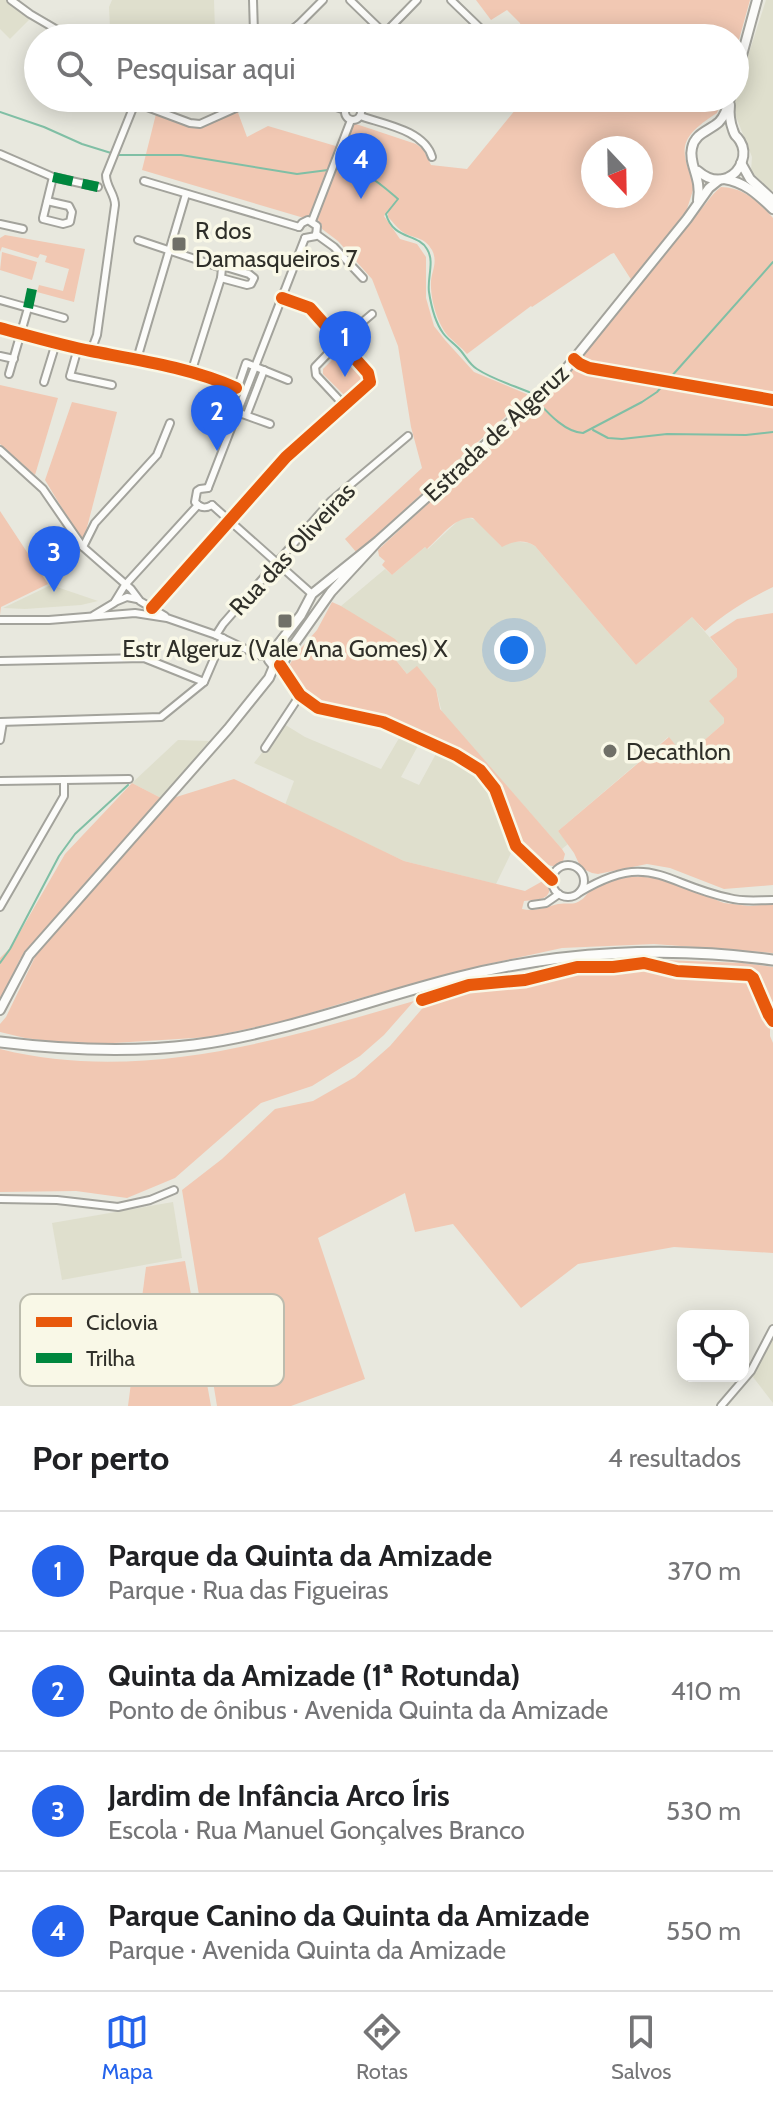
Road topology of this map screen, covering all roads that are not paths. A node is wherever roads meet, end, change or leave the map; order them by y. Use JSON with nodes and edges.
{"nodes":[{"id":1,"x":11,"y":0,"type":"edge"},
{"id":2,"x":253,"y":0,"type":"edge"},
{"id":3,"x":323,"y":0,"type":"edge"},
{"id":4,"x":350,"y":0,"type":"edge"},
{"id":5,"x":417,"y":0,"type":"edge"},
{"id":6,"x":451,"y":0,"type":"edge"},
{"id":7,"x":757,"y":0,"type":"edge"},
{"id":8,"x":47,"y":24,"type":"edge"},
{"id":9,"x":254,"y":24,"type":"edge"},
{"id":10,"x":299,"y":24,"type":"edge"},
{"id":11,"x":371,"y":24,"type":"edge"},
{"id":12,"x":394,"y":24,"type":"edge"},
{"id":13,"x":476,"y":24,"type":"edge"},
{"id":14,"x":749,"y":29,"type":"edge"},
{"id":15,"x":131,"y":112,"type":"edge"},
{"id":16,"x":164,"y":112,"type":"edge"},
{"id":17,"x":227,"y":112,"type":"edge"},
{"id":18,"x":345,"y":112,"type":"edge"},
{"id":19,"x":360,"y":112,"type":"edge"},
{"id":20,"x":725,"y":112,"type":"edge"},
{"id":21,"x":729,"y":112,"type":"edge"},
{"id":22,"x":360,"y":116,"type":"junction"},
{"id":23,"x":351,"y":120,"type":"junction"},
{"id":24,"x":710,"y":129,"type":"junction"},
{"id":25,"x":734,"y":133,"type":"junction"},
{"id":26,"x":0,"y":154,"type":"edge"},
{"id":27,"x":432,"y":157,"type":"dead end"},
{"id":28,"x":741,"y":163,"type":"junction"},
{"id":29,"x":696,"y":169,"type":"junction"},
{"id":30,"x":53,"y":177,"type":"junction"},
{"id":31,"x":721,"y":179,"type":"junction"},
{"id":32,"x":144,"y":181,"type":"dead end"},
{"id":33,"x":98,"y":187,"type":"dead end"},
{"id":34,"x":186,"y":194,"type":"junction"},
{"id":35,"x":773,"y":200,"type":"edge"},
{"id":36,"x":47,"y":201,"type":"junction"},
{"id":37,"x":696,"y":206,"type":"junction"},
{"id":38,"x":773,"y":209,"type":"edge"},
{"id":39,"x":312,"y":221,"type":"junction"},
{"id":40,"x":0,"y":224,"type":"edge"},
{"id":41,"x":299,"y":227,"type":"junction"},
{"id":42,"x":23,"y":229,"type":"dead end"},
{"id":43,"x":316,"y":234,"type":"junction"},
{"id":44,"x":305,"y":238,"type":"junction"},
{"id":45,"x":138,"y":240,"type":"dead end"},
{"id":46,"x":170,"y":249,"type":"junction"},
{"id":47,"x":219,"y":265,"type":"junction"},
{"id":48,"x":221,"y":278,"type":"junction"},
{"id":49,"x":363,"y":278,"type":"dead end"},
{"id":50,"x":282,"y":298,"type":"junction"},
{"id":51,"x":0,"y":300,"type":"edge"},
{"id":52,"x":28,"y":308,"type":"junction"},
{"id":53,"x":372,"y":314,"type":"dead end"},
{"id":54,"x":64,"y":318,"type":"dead end"},
{"id":55,"x":0,"y":328,"type":"edge"},
{"id":56,"x":20,"y":333,"type":"junction"},
{"id":57,"x":340,"y":341,"type":"junction"},
{"id":58,"x":56,"y":343,"type":"junction"},
{"id":59,"x":78,"y":348,"type":"junction"},
{"id":60,"x":91,"y":351,"type":"junction"},
{"id":61,"x":0,"y":356,"type":"edge"},
{"id":62,"x":14,"y":359,"type":"junction"},
{"id":63,"x":137,"y":359,"type":"junction"},
{"id":64,"x":574,"y":359,"type":"junction"},
{"id":65,"x":255,"y":367,"type":"junction"},
{"id":66,"x":264,"y":370,"type":"junction"},
{"id":67,"x":191,"y":373,"type":"junction"},
{"id":68,"x":9,"y":374,"type":"dead end"},
{"id":69,"x":288,"y":380,"type":"dead end"},
{"id":70,"x":44,"y":382,"type":"dead end"},
{"id":71,"x":112,"y":385,"type":"dead end"},
{"id":72,"x":236,"y":388,"type":"junction"},
{"id":73,"x":773,"y":400,"type":"edge"},
{"id":74,"x":347,"y":404,"type":"junction"},
{"id":75,"x":238,"y":411,"type":"junction"},
{"id":76,"x":247,"y":414,"type":"junction"},
{"id":77,"x":170,"y":423,"type":"dead end"},
{"id":78,"x":270,"y":424,"type":"dead end"},
{"id":79,"x":408,"y":436,"type":"dead end"},
{"id":80,"x":0,"y":450,"type":"edge"},
{"id":81,"x":212,"y":496,"type":"junction"},
{"id":82,"x":198,"y":505,"type":"junction"},
{"id":83,"x":230,"y":519,"type":"junction"},
{"id":84,"x":378,"y":541,"type":"junction"},
{"id":85,"x":83,"y":547,"type":"junction"},
{"id":86,"x":278,"y":561,"type":"junction"},
{"id":87,"x":125,"y":585,"type":"junction"},
{"id":88,"x":312,"y":595,"type":"junction"},
{"id":89,"x":139,"y":600,"type":"junction"},
{"id":90,"x":114,"y":603,"type":"junction"},
{"id":91,"x":323,"y":604,"type":"junction"},
{"id":92,"x":152,"y":608,"type":"junction"},
{"id":93,"x":135,"y":613,"type":"junction"},
{"id":94,"x":121,"y":614,"type":"junction"},
{"id":95,"x":91,"y":617,"type":"junction"},
{"id":96,"x":167,"y":618,"type":"junction"},
{"id":97,"x":0,"y":620,"type":"edge"},
{"id":98,"x":219,"y":637,"type":"junction"},
{"id":99,"x":276,"y":660,"type":"junction"},
{"id":100,"x":0,"y":661,"type":"edge"},
{"id":101,"x":204,"y":682,"type":"junction"},
{"id":102,"x":300,"y":695,"type":"junction"},
{"id":103,"x":1,"y":722,"type":"edge"},
{"id":104,"x":0,"y":740,"type":"edge"},
{"id":105,"x":265,"y":748,"type":"dead end"},
{"id":106,"x":129,"y":779,"type":"dead end"},
{"id":107,"x":64,"y":780,"type":"junction"},
{"id":108,"x":0,"y":781,"type":"edge"},
{"id":109,"x":542,"y":869,"type":"junction"},
{"id":110,"x":556,"y":871,"type":"junction"},
{"id":111,"x":583,"y":876,"type":"junction"},
{"id":112,"x":603,"y":878,"type":"junction"},
{"id":113,"x":552,"y":880,"type":"junction"},
{"id":114,"x":580,"y":892,"type":"junction"},
{"id":115,"x":559,"y":894,"type":"junction"},
{"id":116,"x":773,"y":900,"type":"edge"},
{"id":117,"x":532,"y":905,"type":"dead end"},
{"id":118,"x":0,"y":907,"type":"edge"},
{"id":119,"x":773,"y":960,"type":"edge"},
{"id":120,"x":422,"y":1000,"type":"dead end"},
{"id":121,"x":0,"y":1010,"type":"edge"},
{"id":122,"x":773,"y":1021,"type":"edge"},
{"id":123,"x":0,"y":1042,"type":"edge"},
{"id":124,"x":174,"y":1190,"type":"dead end"},
{"id":125,"x":0,"y":1199,"type":"edge"},
{"id":126,"x":773,"y":1329,"type":"edge"},
{"id":127,"x":721,"y":1406,"type":"edge"}],
"edges":[{"from":1,"to":8,"type":"street"},
{"from":2,"to":9,"type":"street"},
{"from":3,"to":10,"type":"street"},
{"from":4,"to":11,"type":"street"},
{"from":5,"to":12,"type":"street"},
{"from":6,"to":13,"type":"street"},
{"from":7,"to":14,"type":"main road"},
{"from":15,"to":60,"type":"street"},
{"from":16,"to":17,"type":"street"},
{"from":18,"to":23,"type":"street"},
{"from":19,"to":22,"type":"street"},
{"from":20,"to":24,"type":"main road"},
{"from":21,"to":25,"type":"main road"},
{"from":22,"to":23,"type":"street"},
{"from":22,"to":27,"type":"street"},
{"from":23,"to":39,"type":"street"},
{"from":24,"to":25,"type":"main road"},
{"from":24,"to":29,"type":"main road"},
{"from":25,"to":28,"type":"main road"},
{"from":26,"to":30,"type":"street"},
{"from":28,"to":31,"type":"main road","name":"Estrada de Algeruz"},
{"from":28,"to":35,"type":"main road"},
{"from":29,"to":31,"type":"main road"},
{"from":29,"to":37,"type":"main road"},
{"from":30,"to":33,"type":"street"},
{"from":30,"to":36,"type":"street"},
{"from":31,"to":37,"type":"main road","name":"Estrada de Algeruz"},
{"from":31,"to":38,"type":"main road"},
{"from":32,"to":34,"type":"street"},
{"from":34,"to":41,"type":"street"},
{"from":34,"to":46,"type":"street"},
{"from":36,"to":36,"type":"street"},
{"from":37,"to":64,"type":"main road","name":"Estrada de Algeruz"},
{"from":39,"to":41,"type":"street"},
{"from":39,"to":43,"type":"street"},
{"from":40,"to":42,"type":"street"},
{"from":41,"to":44,"type":"street"},
{"from":43,"to":44,"type":"street"},
{"from":43,"to":49,"type":"street"},
{"from":44,"to":50,"type":"street"},
{"from":45,"to":46,"type":"street"},
{"from":46,"to":47,"type":"street"},
{"from":46,"to":63,"type":"street"},
{"from":47,"to":48,"type":"street"},
{"from":47,"to":48,"type":"street"},
{"from":48,"to":67,"type":"street"},
{"from":50,"to":57,"type":"street"},
{"from":50,"to":65,"type":"street"},
{"from":51,"to":52,"type":"street"},
{"from":52,"to":54,"type":"street"},
{"from":52,"to":56,"type":"street"},
{"from":53,"to":57,"type":"street"},
{"from":55,"to":56,"type":"street"},
{"from":56,"to":58,"type":"street"},
{"from":56,"to":62,"type":"street"},
{"from":57,"to":74,"type":"street"},
{"from":57,"to":74,"type":"street"},
{"from":58,"to":59,"type":"street"},
{"from":58,"to":70,"type":"street"},
{"from":59,"to":60,"type":"street"},
{"from":59,"to":71,"type":"street"},
{"from":60,"to":63,"type":"street"},
{"from":61,"to":62,"type":"street"},
{"from":62,"to":68,"type":"street"},
{"from":63,"to":67,"type":"street"},
{"from":64,"to":73,"type":"street"},
{"from":64,"to":84,"type":"main road","name":"Estrada de Algeruz"},
{"from":65,"to":66,"type":"street"},
{"from":65,"to":72,"type":"street"},
{"from":65,"to":75,"type":"street"},
{"from":66,"to":69,"type":"street"},
{"from":66,"to":76,"type":"street"},
{"from":67,"to":72,"type":"street"},
{"from":72,"to":75,"type":"street"},
{"from":74,"to":83,"type":"street"},
{"from":75,"to":76,"type":"street"},
{"from":75,"to":81,"type":"street"},
{"from":76,"to":78,"type":"street"},
{"from":77,"to":85,"type":"street"},
{"from":79,"to":86,"type":"street","name":"Rua das Oliveiras"},
{"from":80,"to":85,"type":"street"},
{"from":81,"to":82,"type":"street"},
{"from":81,"to":82,"type":"street"},
{"from":81,"to":83,"type":"street"},
{"from":82,"to":87,"type":"street"},
{"from":83,"to":86,"type":"street"},
{"from":83,"to":92,"type":"street"},
{"from":84,"to":88,"type":"main road","name":"Estrada de Algeruz"},
{"from":84,"to":91,"type":"main road","name":"Estrada de Algeruz"},
{"from":85,"to":87,"type":"street"},
{"from":86,"to":88,"type":"street"},
{"from":86,"to":98,"type":"street","name":"Rua das Oliveiras"},
{"from":87,"to":89,"type":"street"},
{"from":87,"to":90,"type":"street"},
{"from":88,"to":91,"type":"main road"},
{"from":88,"to":99,"type":"main road","name":"Estrada de Algeruz"},
{"from":89,"to":90,"type":"street"},
{"from":89,"to":92,"type":"street"},
{"from":89,"to":93,"type":"street"},
{"from":90,"to":94,"type":"street"},
{"from":90,"to":95,"type":"street"},
{"from":91,"to":99,"type":"main road","name":"Estrada de Algeruz"},
{"from":92,"to":96,"type":"street"},
{"from":93,"to":94,"type":"street"},
{"from":93,"to":96,"type":"street"},
{"from":94,"to":95,"type":"street"},
{"from":95,"to":97,"type":"street"},
{"from":96,"to":98,"type":"street"},
{"from":98,"to":99,"type":"street"},
{"from":98,"to":101,"type":"street","name":"Rua das Oliveiras"},
{"from":99,"to":102,"type":"street"},
{"from":99,"to":121,"type":"main road","name":"Estrada de Algeruz"},
{"from":100,"to":101,"type":"street"},
{"from":101,"to":103,"type":"street"},
{"from":102,"to":105,"type":"street"},
{"from":102,"to":109,"type":"street"},
{"from":103,"to":104,"type":"street"},
{"from":106,"to":107,"type":"street"},
{"from":107,"to":108,"type":"street"},
{"from":107,"to":118,"type":"street"},
{"from":109,"to":110,"type":"street"},
{"from":109,"to":113,"type":"street"},
{"from":110,"to":111,"type":"street"},
{"from":110,"to":113,"type":"street"},
{"from":111,"to":112,"type":"street"},
{"from":111,"to":114,"type":"street"},
{"from":112,"to":114,"type":"street"},
{"from":112,"to":116,"type":"street"},
{"from":113,"to":115,"type":"street"},
{"from":114,"to":115,"type":"street"},
{"from":115,"to":117,"type":"street"},
{"from":119,"to":123,"type":"highway"},
{"from":120,"to":122,"type":"street"},
{"from":124,"to":125,"type":"street"},
{"from":126,"to":127,"type":"street"}]}
